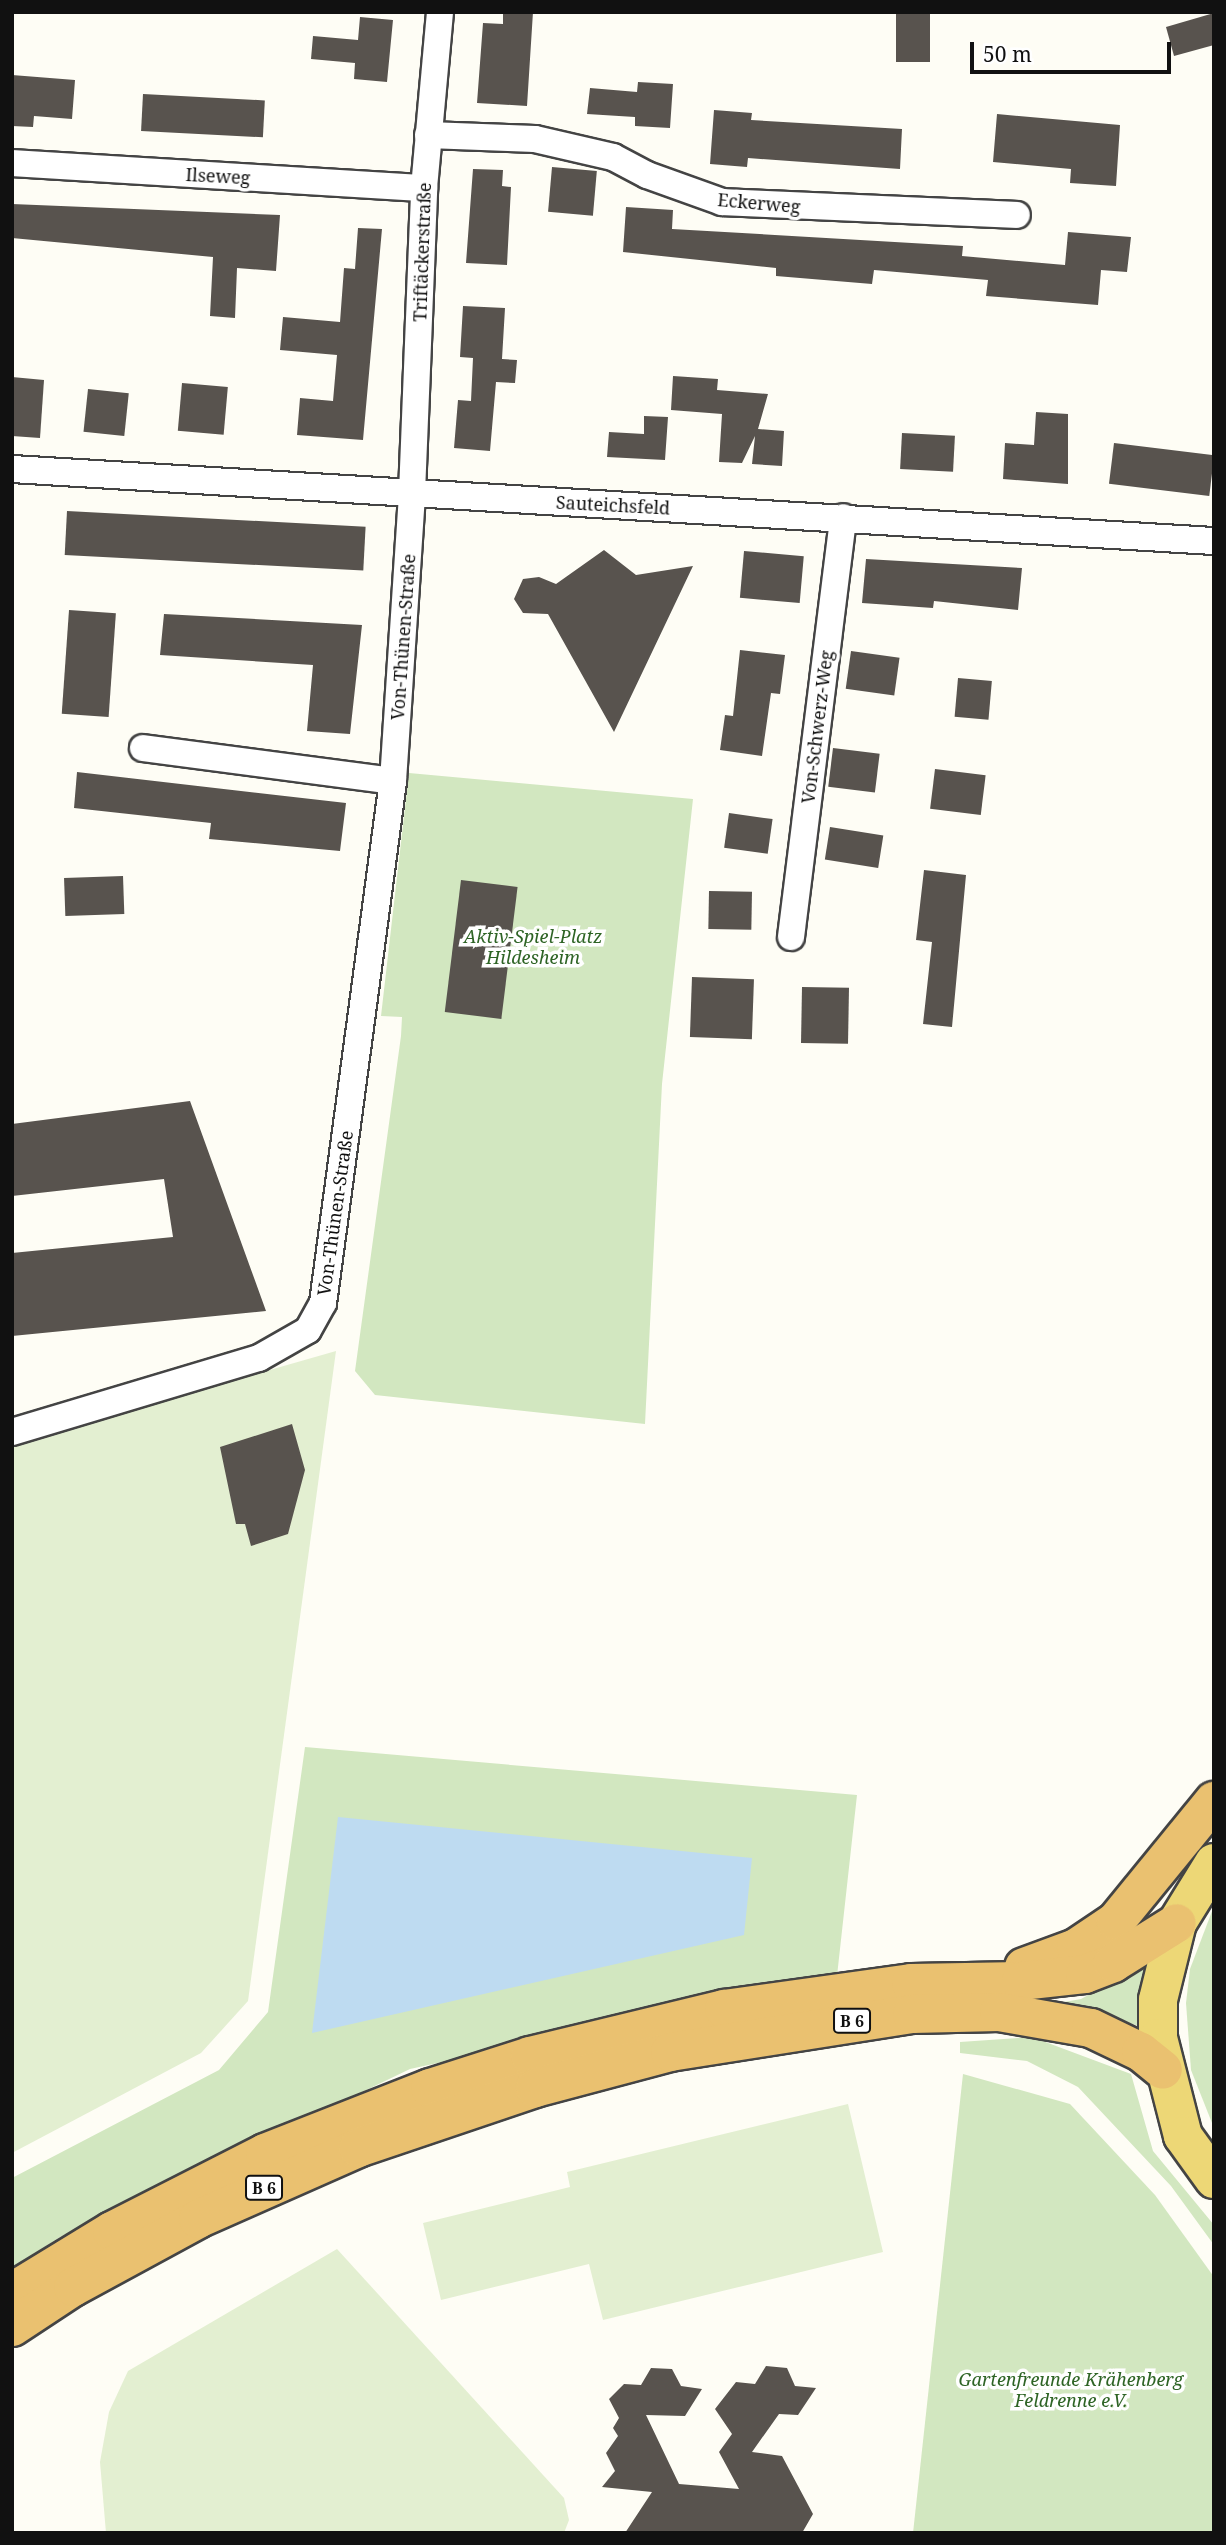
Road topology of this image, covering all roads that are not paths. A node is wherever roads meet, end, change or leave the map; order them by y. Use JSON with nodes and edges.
{"nodes":[{"id":1,"x":440,"y":12,"type":"edge"},
{"id":2,"x":428,"y":135,"type":"junction"},
{"id":3,"x":12,"y":163,"type":"edge"},
{"id":4,"x":424,"y":188,"type":"junction"},
{"id":5,"x":1017,"y":215,"type":"dead end"},
{"id":6,"x":12,"y":469,"type":"edge"},
{"id":7,"x":412,"y":493,"type":"junction"},
{"id":8,"x":843,"y":517,"type":"junction"},
{"id":9,"x":1214,"y":541,"type":"edge"},
{"id":10,"x":143,"y":748,"type":"dead end"},
{"id":11,"x":393,"y":781,"type":"junction"},
{"id":12,"x":791,"y":937,"type":"dead end"},
{"id":13,"x":12,"y":1432,"type":"edge"},
{"id":14,"x":1214,"y":1801,"type":"edge"},
{"id":15,"x":1214,"y":1863,"type":"edge"},
{"id":16,"x":1177,"y":1923,"type":"junction"},
{"id":17,"x":961,"y":1980,"type":"junction"},
{"id":18,"x":1163,"y":2070,"type":"junction"},
{"id":19,"x":1214,"y":2179,"type":"edge"},
{"id":20,"x":12,"y":2291,"type":"edge"},
{"id":21,"x":12,"y":2328,"type":"edge"}],
"edges":[{"from":1,"to":2,"type":"street","name":"Triftäckerstraße"},
{"from":2,"to":4,"type":"street","name":"Triftäckerstraße"},
{"from":2,"to":5,"type":"street","name":"Eckerweg"},
{"from":3,"to":4,"type":"street","name":"Ilseweg"},
{"from":4,"to":7,"type":"street","name":"Triftäckerstraße"},
{"from":6,"to":7,"type":"street","name":"Sauteichsfeld"},
{"from":7,"to":8,"type":"street","name":"Sauteichsfeld"},
{"from":7,"to":11,"type":"street","name":"Von-Thünen-Straße"},
{"from":8,"to":9,"type":"street","name":"Sauteichsfeld"},
{"from":8,"to":12,"type":"street","name":"Von-Schwerz-Weg"},
{"from":10,"to":11,"type":"street"},
{"from":11,"to":13,"type":"street","name":"Von-Thünen-Straße"},
{"from":14,"to":17,"type":"highway"},
{"from":15,"to":16,"type":"main road"},
{"from":16,"to":17,"type":"highway","number":"B 6"},
{"from":16,"to":18,"type":"main road"},
{"from":17,"to":20,"type":"highway","number":"B 6"},
{"from":18,"to":19,"type":"main road"},
{"from":18,"to":21,"type":"highway","number":"B 6"}]}
